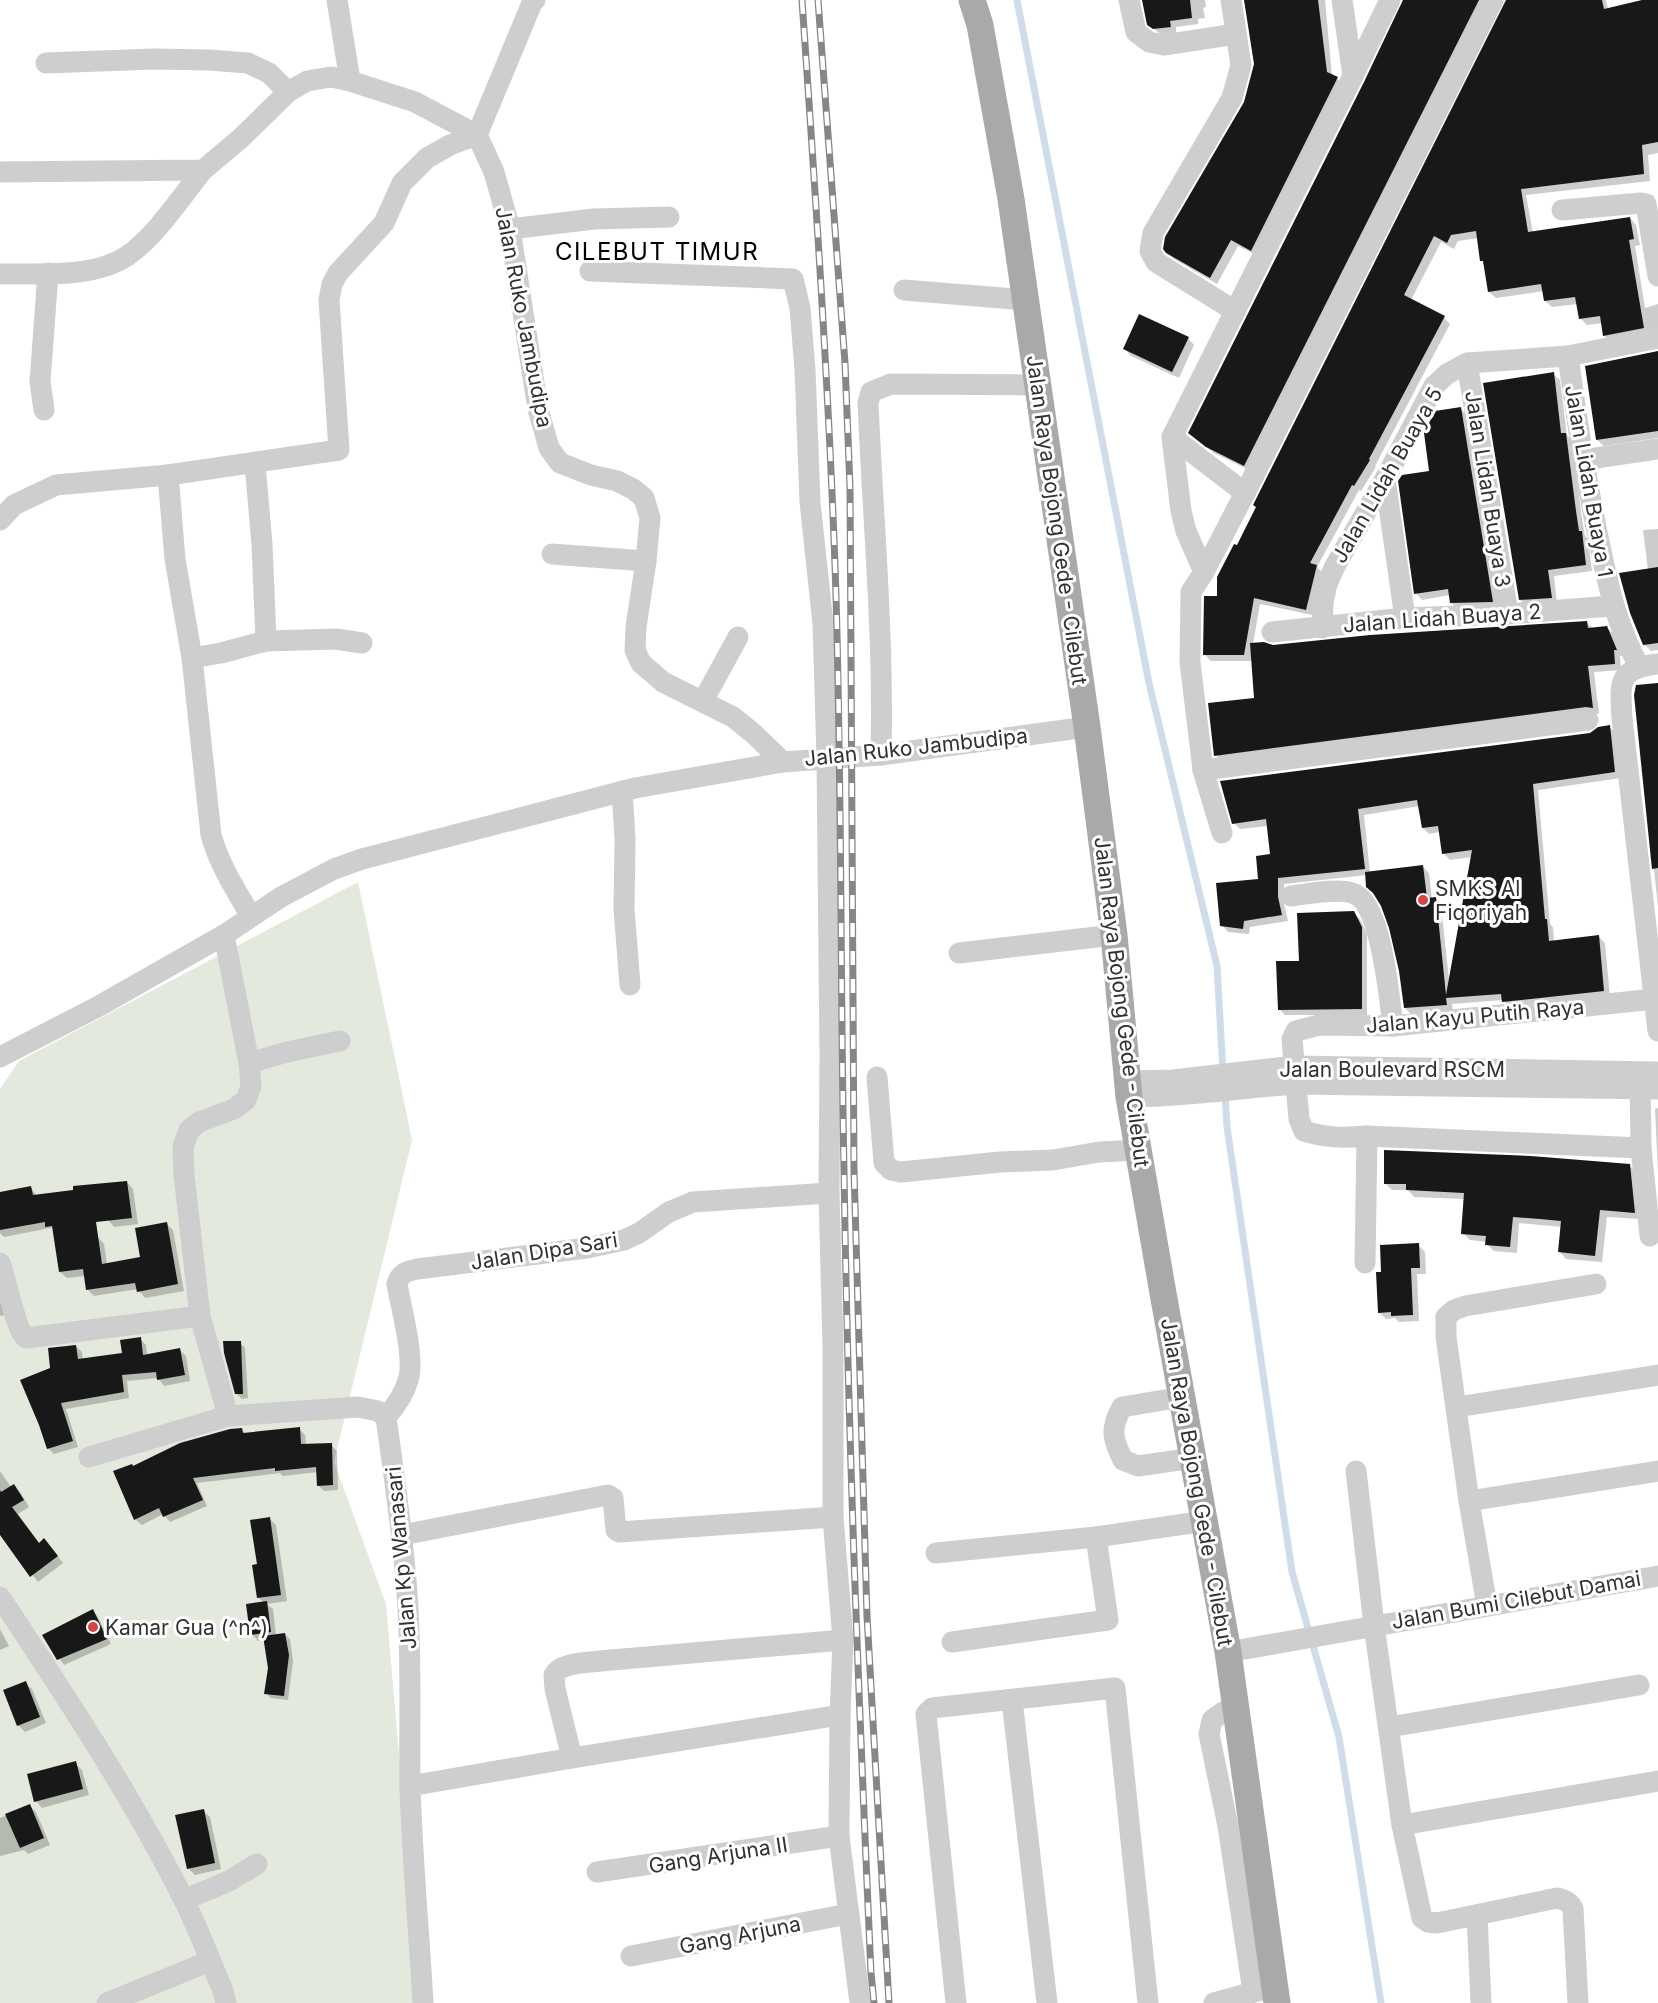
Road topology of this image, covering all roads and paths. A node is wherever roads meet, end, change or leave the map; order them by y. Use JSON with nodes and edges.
{"nodes":[{"id":1,"x":337,"y":0,"type":"edge"},
{"id":2,"x":535,"y":0,"type":"edge"},
{"id":3,"x":972,"y":0,"type":"edge"},
{"id":4,"x":1128,"y":0,"type":"edge"},
{"id":5,"x":1231,"y":0,"type":"edge"},
{"id":6,"x":1342,"y":0,"type":"edge"},
{"id":7,"x":1390,"y":0,"type":"edge"},
{"id":8,"x":1493,"y":0,"type":"edge"},
{"id":9,"x":1236,"y":34,"type":"junction"},
{"id":10,"x":46,"y":63,"type":"dead end"},
{"id":11,"x":1353,"y":76,"type":"junction"},
{"id":12,"x":350,"y":81,"type":"junction"},
{"id":13,"x":288,"y":92,"type":"junction"},
{"id":14,"x":477,"y":135,"type":"junction"},
{"id":15,"x":204,"y":170,"type":"junction"},
{"id":16,"x":0,"y":172,"type":"edge"},
{"id":17,"x":1562,"y":210,"type":"dead end"},
{"id":18,"x":669,"y":216,"type":"dead end"},
{"id":19,"x":510,"y":229,"type":"junction"},
{"id":20,"x":590,"y":272,"type":"dead end"},
{"id":21,"x":48,"y":273,"type":"junction"},
{"id":22,"x":0,"y":274,"type":"edge"},
{"id":23,"x":1658,"y":276,"type":"edge"},
{"id":24,"x":904,"y":290,"type":"dead end"},
{"id":25,"x":1026,"y":300,"type":"junction"},
{"id":26,"x":1235,"y":311,"type":"junction"},
{"id":27,"x":1658,"y":338,"type":"edge"},
{"id":28,"x":1568,"y":356,"type":"junction"},
{"id":29,"x":1467,"y":363,"type":"junction"},
{"id":30,"x":1036,"y":385,"type":"junction"},
{"id":31,"x":44,"y":410,"type":"dead end"},
{"id":32,"x":1172,"y":437,"type":"junction"},
{"id":33,"x":1658,"y":449,"type":"edge"},
{"id":34,"x":1582,"y":460,"type":"junction"},
{"id":35,"x":255,"y":464,"type":"junction"},
{"id":36,"x":168,"y":475,"type":"junction"},
{"id":37,"x":1385,"y":479,"type":"junction"},
{"id":38,"x":1245,"y":493,"type":"junction"},
{"id":39,"x":0,"y":520,"type":"edge"},
{"id":40,"x":552,"y":554,"type":"dead end"},
{"id":41,"x":646,"y":561,"type":"junction"},
{"id":42,"x":1204,"y":572,"type":"junction"},
{"id":43,"x":1612,"y":606,"type":"junction"},
{"id":44,"x":1508,"y":614,"type":"junction"},
{"id":45,"x":1405,"y":618,"type":"junction"},
{"id":46,"x":1322,"y":628,"type":"junction"},
{"id":47,"x":1272,"y":632,"type":"dead end"},
{"id":48,"x":738,"y":637,"type":"dead end"},
{"id":49,"x":266,"y":641,"type":"junction"},
{"id":50,"x":362,"y":643,"type":"dead end"},
{"id":51,"x":192,"y":658,"type":"junction"},
{"id":52,"x":1648,"y":665,"type":"edge"},
{"id":53,"x":703,"y":701,"type":"junction"},
{"id":54,"x":1588,"y":720,"type":"dead end"},
{"id":55,"x":1087,"y":727,"type":"junction"},
{"id":56,"x":881,"y":755,"type":"junction"},
{"id":57,"x":827,"y":759,"type":"junction"},
{"id":58,"x":783,"y":762,"type":"junction"},
{"id":59,"x":1203,"y":770,"type":"junction"},
{"id":60,"x":622,"y":791,"type":"junction"},
{"id":61,"x":1222,"y":833,"type":"dead end"},
{"id":62,"x":1649,"y":874,"type":"edge"},
{"id":63,"x":1291,"y":896,"type":"dead end"},
{"id":64,"x":251,"y":916,"type":"junction"},
{"id":65,"x":224,"y":935,"type":"junction"},
{"id":66,"x":1114,"y":935,"type":"junction"},
{"id":67,"x":959,"y":953,"type":"dead end"},
{"id":68,"x":1655,"y":968,"type":"edge"},
{"id":69,"x":630,"y":985,"type":"dead end"},
{"id":70,"x":1655,"y":999,"type":"junction"},
{"id":71,"x":1393,"y":1026,"type":"junction"},
{"id":72,"x":1658,"y":1031,"type":"edge"},
{"id":73,"x":340,"y":1041,"type":"dead end"},
{"id":74,"x":0,"y":1057,"type":"edge"},
{"id":75,"x":249,"y":1063,"type":"junction"},
{"id":76,"x":1295,"y":1075,"type":"junction"},
{"id":77,"x":876,"y":1077,"type":"dead end"},
{"id":78,"x":1649,"y":1081,"type":"edge"},
{"id":79,"x":1128,"y":1089,"type":"junction"},
{"id":80,"x":1366,"y":1136,"type":"junction"},
{"id":81,"x":1641,"y":1148,"type":"junction"},
{"id":82,"x":1139,"y":1150,"type":"junction"},
{"id":83,"x":829,"y":1193,"type":"junction"},
{"id":84,"x":1650,"y":1236,"type":"dead end"},
{"id":85,"x":0,"y":1263,"type":"edge"},
{"id":86,"x":1365,"y":1263,"type":"dead end"},
{"id":87,"x":1596,"y":1284,"type":"dead end"},
{"id":88,"x":200,"y":1316,"type":"junction"},
{"id":89,"x":1658,"y":1375,"type":"edge"},
{"id":90,"x":1182,"y":1397,"type":"junction"},
{"id":91,"x":1457,"y":1407,"type":"junction"},
{"id":92,"x":228,"y":1416,"type":"junction"},
{"id":93,"x":386,"y":1417,"type":"junction"},
{"id":94,"x":89,"y":1457,"type":"dead end"},
{"id":95,"x":1194,"y":1458,"type":"junction"},
{"id":96,"x":1356,"y":1471,"type":"dead end"},
{"id":97,"x":1658,"y":1471,"type":"edge"},
{"id":98,"x":1469,"y":1501,"type":"junction"},
{"id":99,"x":833,"y":1517,"type":"junction"},
{"id":100,"x":1205,"y":1521,"type":"junction"},
{"id":101,"x":402,"y":1535,"type":"junction"},
{"id":102,"x":1096,"y":1537,"type":"junction"},
{"id":103,"x":936,"y":1553,"type":"dead end"},
{"id":104,"x":1658,"y":1576,"type":"edge"},
{"id":105,"x":0,"y":1597,"type":"edge"},
{"id":106,"x":1487,"y":1606,"type":"junction"},
{"id":107,"x":1374,"y":1625,"type":"junction"},
{"id":108,"x":843,"y":1640,"type":"junction"},
{"id":109,"x":952,"y":1642,"type":"dead end"},
{"id":110,"x":1228,"y":1652,"type":"junction"},
{"id":111,"x":1639,"y":1685,"type":"dead end"},
{"id":112,"x":1012,"y":1700,"type":"junction"},
{"id":113,"x":840,"y":1715,"type":"junction"},
{"id":114,"x":1389,"y":1727,"type":"junction"},
{"id":115,"x":572,"y":1758,"type":"junction"},
{"id":116,"x":1658,"y":1781,"type":"edge"},
{"id":117,"x":410,"y":1786,"type":"junction"},
{"id":118,"x":1402,"y":1825,"type":"junction"},
{"id":119,"x":839,"y":1836,"type":"junction"},
{"id":120,"x":257,"y":1864,"type":"dead end"},
{"id":121,"x":597,"y":1872,"type":"dead end"},
{"id":122,"x":184,"y":1900,"type":"junction"},
{"id":123,"x":848,"y":1914,"type":"junction"},
{"id":124,"x":1477,"y":1915,"type":"junction"},
{"id":125,"x":631,"y":1956,"type":"dead end"},
{"id":126,"x":210,"y":1961,"type":"junction"},
{"id":127,"x":1268,"y":1994,"type":"edge"},
{"id":128,"x":107,"y":2003,"type":"edge"},
{"id":129,"x":226,"y":2003,"type":"edge"},
{"id":130,"x":423,"y":2003,"type":"edge"},
{"id":131,"x":860,"y":2003,"type":"edge"},
{"id":132,"x":956,"y":2003,"type":"edge"},
{"id":133,"x":1047,"y":2003,"type":"edge"},
{"id":134,"x":1148,"y":2003,"type":"edge"},
{"id":135,"x":1214,"y":2003,"type":"edge"},
{"id":136,"x":1481,"y":2003,"type":"edge"},
{"id":137,"x":1578,"y":2003,"type":"edge"}],
"edges":[{"from":1,"to":12,"type":"street"},
{"from":2,"to":14,"type":"street"},
{"from":3,"to":25,"type":"main road","name":"Jalan Raya Bojong Gede - Cilebut"},
{"from":4,"to":9,"type":"street"},
{"from":5,"to":9,"type":"street"},
{"from":6,"to":11,"type":"street"},
{"from":7,"to":11,"type":"street"},
{"from":8,"to":38,"type":"street"},
{"from":9,"to":26,"type":"street"},
{"from":10,"to":13,"type":"street"},
{"from":11,"to":26,"type":"street"},
{"from":12,"to":13,"type":"street"},
{"from":12,"to":14,"type":"street"},
{"from":13,"to":15,"type":"street"},
{"from":14,"to":19,"type":"street","name":"Jalan Ruko Jambudipa"},
{"from":14,"to":35,"type":"street"},
{"from":15,"to":16,"type":"street"},
{"from":15,"to":21,"type":"street"},
{"from":17,"to":23,"type":"street"},
{"from":18,"to":19,"type":"street"},
{"from":19,"to":41,"type":"street","name":"Jalan Ruko Jambudipa"},
{"from":20,"to":57,"type":"street"},
{"from":21,"to":22,"type":"street"},
{"from":21,"to":31,"type":"street"},
{"from":24,"to":25,"type":"street"},
{"from":25,"to":30,"type":"main road","name":"Jalan Raya Bojong Gede - Cilebut"},
{"from":26,"to":32,"type":"street"},
{"from":27,"to":28,"type":"street","name":"Jalan Lidah Buaya 5"},
{"from":28,"to":29,"type":"street","name":"Jalan Lidah Buaya 5"},
{"from":28,"to":34,"type":"street","name":"Jalan Lidah Buaya 1"},
{"from":29,"to":37,"type":"street","name":"Jalan Lidah Buaya 5"},
{"from":29,"to":44,"type":"street","name":"Jalan Lidah Buaya 3"},
{"from":30,"to":55,"type":"main road","name":"Jalan Raya Bojong Gede - Cilebut"},
{"from":30,"to":56,"type":"street"},
{"from":32,"to":38,"type":"street"},
{"from":32,"to":42,"type":"street"},
{"from":33,"to":34,"type":"street"},
{"from":34,"to":43,"type":"street","name":"Jalan Lidah Buaya 1"},
{"from":35,"to":36,"type":"street"},
{"from":35,"to":49,"type":"street"},
{"from":36,"to":39,"type":"street"},
{"from":36,"to":51,"type":"street"},
{"from":37,"to":45,"type":"street"},
{"from":37,"to":46,"type":"street","name":"Jalan Lidah Buaya 5"},
{"from":38,"to":42,"type":"street"},
{"from":40,"to":41,"type":"street"},
{"from":41,"to":53,"type":"street","name":"Jalan Ruko Jambudipa"},
{"from":42,"to":59,"type":"street"},
{"from":43,"to":44,"type":"street","name":"Jalan Lidah Buaya 2"},
{"from":43,"to":52,"type":"street","name":"Jalan Lidah Buaya 1"},
{"from":44,"to":45,"type":"street","name":"Jalan Lidah Buaya 2"},
{"from":45,"to":46,"type":"street","name":"Jalan Lidah Buaya 2"},
{"from":46,"to":47,"type":"street","name":"Jalan Lidah Buaya 2"},
{"from":48,"to":53,"type":"street"},
{"from":49,"to":50,"type":"street"},
{"from":49,"to":51,"type":"street"},
{"from":51,"to":64,"type":"street"},
{"from":52,"to":62,"type":"street"},
{"from":53,"to":58,"type":"street","name":"Jalan Ruko Jambudipa"},
{"from":54,"to":59,"type":"street"},
{"from":55,"to":56,"type":"street","name":"Jalan Ruko Jambudipa"},
{"from":55,"to":66,"type":"main road","name":"Jalan Raya Bojong Gede - Cilebut"},
{"from":56,"to":57,"type":"street","name":"Jalan Ruko Jambudipa"},
{"from":57,"to":58,"type":"street","name":"Jalan Ruko Jambudipa"},
{"from":57,"to":83,"type":"street"},
{"from":58,"to":60,"type":"street"},
{"from":59,"to":61,"type":"street"},
{"from":60,"to":64,"type":"street"},
{"from":60,"to":69,"type":"street"},
{"from":62,"to":68,"type":"street"},
{"from":63,"to":71,"type":"street"},
{"from":64,"to":65,"type":"street"},
{"from":65,"to":74,"type":"street"},
{"from":65,"to":75,"type":"street"},
{"from":66,"to":67,"type":"street"},
{"from":66,"to":79,"type":"main road","name":"Jalan Raya Bojong Gede - Cilebut"},
{"from":68,"to":70,"type":"street"},
{"from":70,"to":71,"type":"street","name":"Jalan Kayu Putih Raya"},
{"from":70,"to":72,"type":"street"},
{"from":71,"to":76,"type":"street","name":"Jalan Kayu Putih Raya"},
{"from":73,"to":75,"type":"street"},
{"from":75,"to":88,"type":"street"},
{"from":76,"to":78,"type":"street","name":"Jalan Boulevard RSCM"},
{"from":76,"to":79,"type":"street","name":"Jalan Boulevard RSCM"},
{"from":76,"to":80,"type":"street"},
{"from":77,"to":82,"type":"street"},
{"from":78,"to":81,"type":"street"},
{"from":79,"to":82,"type":"main road","name":"Jalan Raya Bojong Gede - Cilebut"},
{"from":80,"to":81,"type":"street"},
{"from":80,"to":86,"type":"street"},
{"from":81,"to":84,"type":"street"},
{"from":82,"to":90,"type":"main road","name":"Jalan Raya Bojong Gede - Cilebut"},
{"from":83,"to":93,"type":"street","name":"Jalan Dipa Sari"},
{"from":83,"to":99,"type":"street"},
{"from":85,"to":88,"type":"street"},
{"from":87,"to":91,"type":"street"},
{"from":88,"to":92,"type":"street"},
{"from":89,"to":91,"type":"street"},
{"from":90,"to":95,"type":"main road","name":"Jalan Raya Bojong Gede - Cilebut"},
{"from":90,"to":95,"type":"street"},
{"from":91,"to":98,"type":"street"},
{"from":92,"to":93,"type":"street"},
{"from":92,"to":94,"type":"street"},
{"from":93,"to":101,"type":"street","name":"Jalan Kp Wanasari"},
{"from":95,"to":100,"type":"main road","name":"Jalan Raya Bojong Gede - Cilebut"},
{"from":96,"to":107,"type":"street"},
{"from":97,"to":98,"type":"street"},
{"from":98,"to":106,"type":"street"},
{"from":99,"to":101,"type":"street"},
{"from":99,"to":108,"type":"street"},
{"from":100,"to":102,"type":"street"},
{"from":100,"to":110,"type":"main road","name":"Jalan Raya Bojong Gede - Cilebut"},
{"from":101,"to":117,"type":"street","name":"Jalan Kp Wanasari"},
{"from":102,"to":103,"type":"street"},
{"from":102,"to":109,"type":"street"},
{"from":104,"to":106,"type":"street","name":"Jalan Bumi Cilebut Damai"},
{"from":105,"to":122,"type":"street"},
{"from":106,"to":107,"type":"street","name":"Jalan Bumi Cilebut Damai"},
{"from":107,"to":110,"type":"street","name":"Jalan Bumi Cilebut Damai"},
{"from":107,"to":114,"type":"street"},
{"from":108,"to":113,"type":"street"},
{"from":108,"to":115,"type":"street"},
{"from":110,"to":127,"type":"main road","name":"Jalan Raya Bojong Gede - Cilebut"},
{"from":111,"to":114,"type":"street"},
{"from":112,"to":132,"type":"street"},
{"from":112,"to":133,"type":"street"},
{"from":112,"to":134,"type":"street"},
{"from":113,"to":115,"type":"street"},
{"from":113,"to":119,"type":"street"},
{"from":114,"to":118,"type":"street"},
{"from":115,"to":117,"type":"street"},
{"from":116,"to":118,"type":"street"},
{"from":117,"to":130,"type":"street","name":"Jalan Kp Wanasari"},
{"from":118,"to":124,"type":"street"},
{"from":119,"to":121,"type":"street","name":"Gang Arjuna II"},
{"from":119,"to":123,"type":"street"},
{"from":120,"to":122,"type":"street"},
{"from":122,"to":126,"type":"street"},
{"from":123,"to":125,"type":"street","name":"Gang Arjuna"},
{"from":123,"to":131,"type":"street"},
{"from":124,"to":136,"type":"street"},
{"from":124,"to":137,"type":"street"},
{"from":126,"to":128,"type":"street"},
{"from":126,"to":129,"type":"street"},
{"from":127,"to":135,"type":"street"}]}
